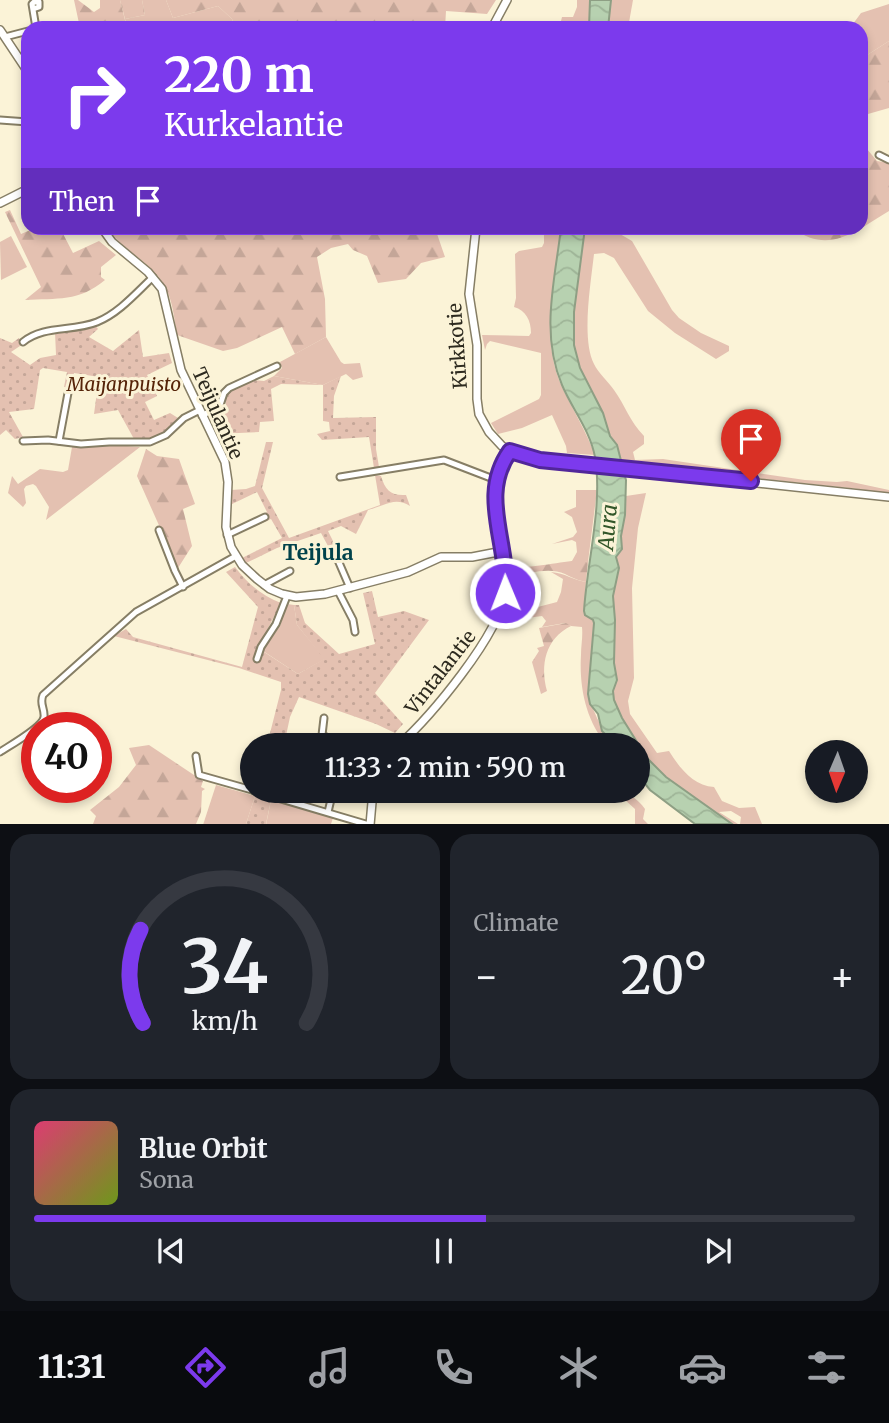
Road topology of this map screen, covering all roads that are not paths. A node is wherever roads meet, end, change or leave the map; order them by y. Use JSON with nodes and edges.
{"nodes":[{"id":1,"x":507,"y":0,"type":"edge"},
{"id":2,"x":33,"y":9,"type":"dead end"},
{"id":3,"x":35,"y":21,"type":"edge"},
{"id":4,"x":496,"y":21,"type":"edge"},
{"id":5,"x":21,"y":31,"type":"edge"},
{"id":6,"x":1,"y":32,"type":"edge"},
{"id":7,"x":21,"y":62,"type":"edge"},
{"id":8,"x":0,"y":120,"type":"edge"},
{"id":9,"x":21,"y":122,"type":"edge"},
{"id":10,"x":879,"y":155,"type":"dead end"},
{"id":11,"x":889,"y":160,"type":"edge"},
{"id":12,"x":21,"y":192,"type":"edge"},
{"id":13,"x":0,"y":203,"type":"edge"},
{"id":14,"x":107,"y":235,"type":"edge"},
{"id":15,"x":475,"y":235,"type":"edge"},
{"id":16,"x":153,"y":277,"type":"junction"},
{"id":17,"x":23,"y":342,"type":"dead end"},
{"id":18,"x":277,"y":366,"type":"dead end"},
{"id":19,"x":68,"y":394,"type":"dead end"},
{"id":20,"x":201,"y":413,"type":"junction"},
{"id":21,"x":23,"y":441,"type":"dead end"},
{"id":22,"x":59,"y":441,"type":"junction"},
{"id":23,"x":510,"y":451,"type":"junction"},
{"id":24,"x":340,"y":477,"type":"dead end"},
{"id":25,"x":496,"y":480,"type":"junction"},
{"id":26,"x":889,"y":497,"type":"edge"},
{"id":27,"x":265,"y":517,"type":"dead end"},
{"id":28,"x":159,"y":530,"type":"dead end"},
{"id":29,"x":227,"y":535,"type":"junction"},
{"id":30,"x":334,"y":551,"type":"dead end"},
{"id":31,"x":503,"y":551,"type":"junction"},
{"id":32,"x":236,"y":556,"type":"junction"},
{"id":33,"x":289,"y":571,"type":"dead end"},
{"id":34,"x":264,"y":585,"type":"junction"},
{"id":35,"x":183,"y":587,"type":"junction"},
{"id":36,"x":350,"y":588,"type":"junction"},
{"id":37,"x":338,"y":591,"type":"junction"},
{"id":38,"x":286,"y":598,"type":"junction"},
{"id":39,"x":355,"y":632,"type":"dead end"},
{"id":40,"x":257,"y":659,"type":"dead end"},
{"id":41,"x":324,"y":718,"type":"dead end"},
{"id":42,"x":322,"y":733,"type":"edge"},
{"id":43,"x":411,"y":733,"type":"edge"},
{"id":44,"x":0,"y":752,"type":"edge"},
{"id":45,"x":196,"y":757,"type":"dead end"},
{"id":46,"x":240,"y":787,"type":"edge"},
{"id":47,"x":294,"y":803,"type":"edge"},
{"id":48,"x":330,"y":803,"type":"edge"},
{"id":49,"x":372,"y":803,"type":"edge"},
{"id":50,"x":328,"y":813,"type":"junction"},
{"id":51,"x":369,"y":824,"type":"edge"}],
"edges":[{"from":1,"to":4,"type":"street"},
{"from":2,"to":3,"type":"street"},
{"from":5,"to":6,"type":"street"},
{"from":6,"to":7,"type":"street"},
{"from":8,"to":9,"type":"street"},
{"from":10,"to":11,"type":"street"},
{"from":12,"to":13,"type":"street"},
{"from":14,"to":16,"type":"street","name":"Teijulantie"},
{"from":15,"to":23,"type":"street","name":"Kirkkotie"},
{"from":16,"to":17,"type":"street"},
{"from":16,"to":20,"type":"street","name":"Teijulantie"},
{"from":18,"to":20,"type":"street"},
{"from":19,"to":22,"type":"street"},
{"from":20,"to":22,"type":"street"},
{"from":20,"to":29,"type":"street","name":"Teijulantie"},
{"from":21,"to":22,"type":"street"},
{"from":23,"to":25,"type":"street","name":"Vintalantie"},
{"from":23,"to":26,"type":"street"},
{"from":24,"to":25,"type":"street"},
{"from":25,"to":31,"type":"street","name":"Vintalantie"},
{"from":27,"to":29,"type":"street"},
{"from":28,"to":35,"type":"street"},
{"from":29,"to":32,"type":"street","name":"Teijulantie"},
{"from":30,"to":36,"type":"street"},
{"from":31,"to":36,"type":"street","name":"Teijulantie"},
{"from":31,"to":43,"type":"street","name":"Vintalantie"},
{"from":32,"to":34,"type":"street","name":"Teijulantie"},
{"from":32,"to":35,"type":"street"},
{"from":33,"to":34,"type":"street"},
{"from":34,"to":38,"type":"street","name":"Teijulantie"},
{"from":35,"to":44,"type":"street"},
{"from":36,"to":37,"type":"street","name":"Teijulantie"},
{"from":37,"to":38,"type":"street","name":"Teijulantie"},
{"from":37,"to":39,"type":"street"},
{"from":38,"to":40,"type":"street"},
{"from":41,"to":42,"type":"street"},
{"from":45,"to":46,"type":"street"},
{"from":47,"to":50,"type":"street"},
{"from":48,"to":50,"type":"street"},
{"from":49,"to":51,"type":"street"},
{"from":50,"to":51,"type":"street"}]}
